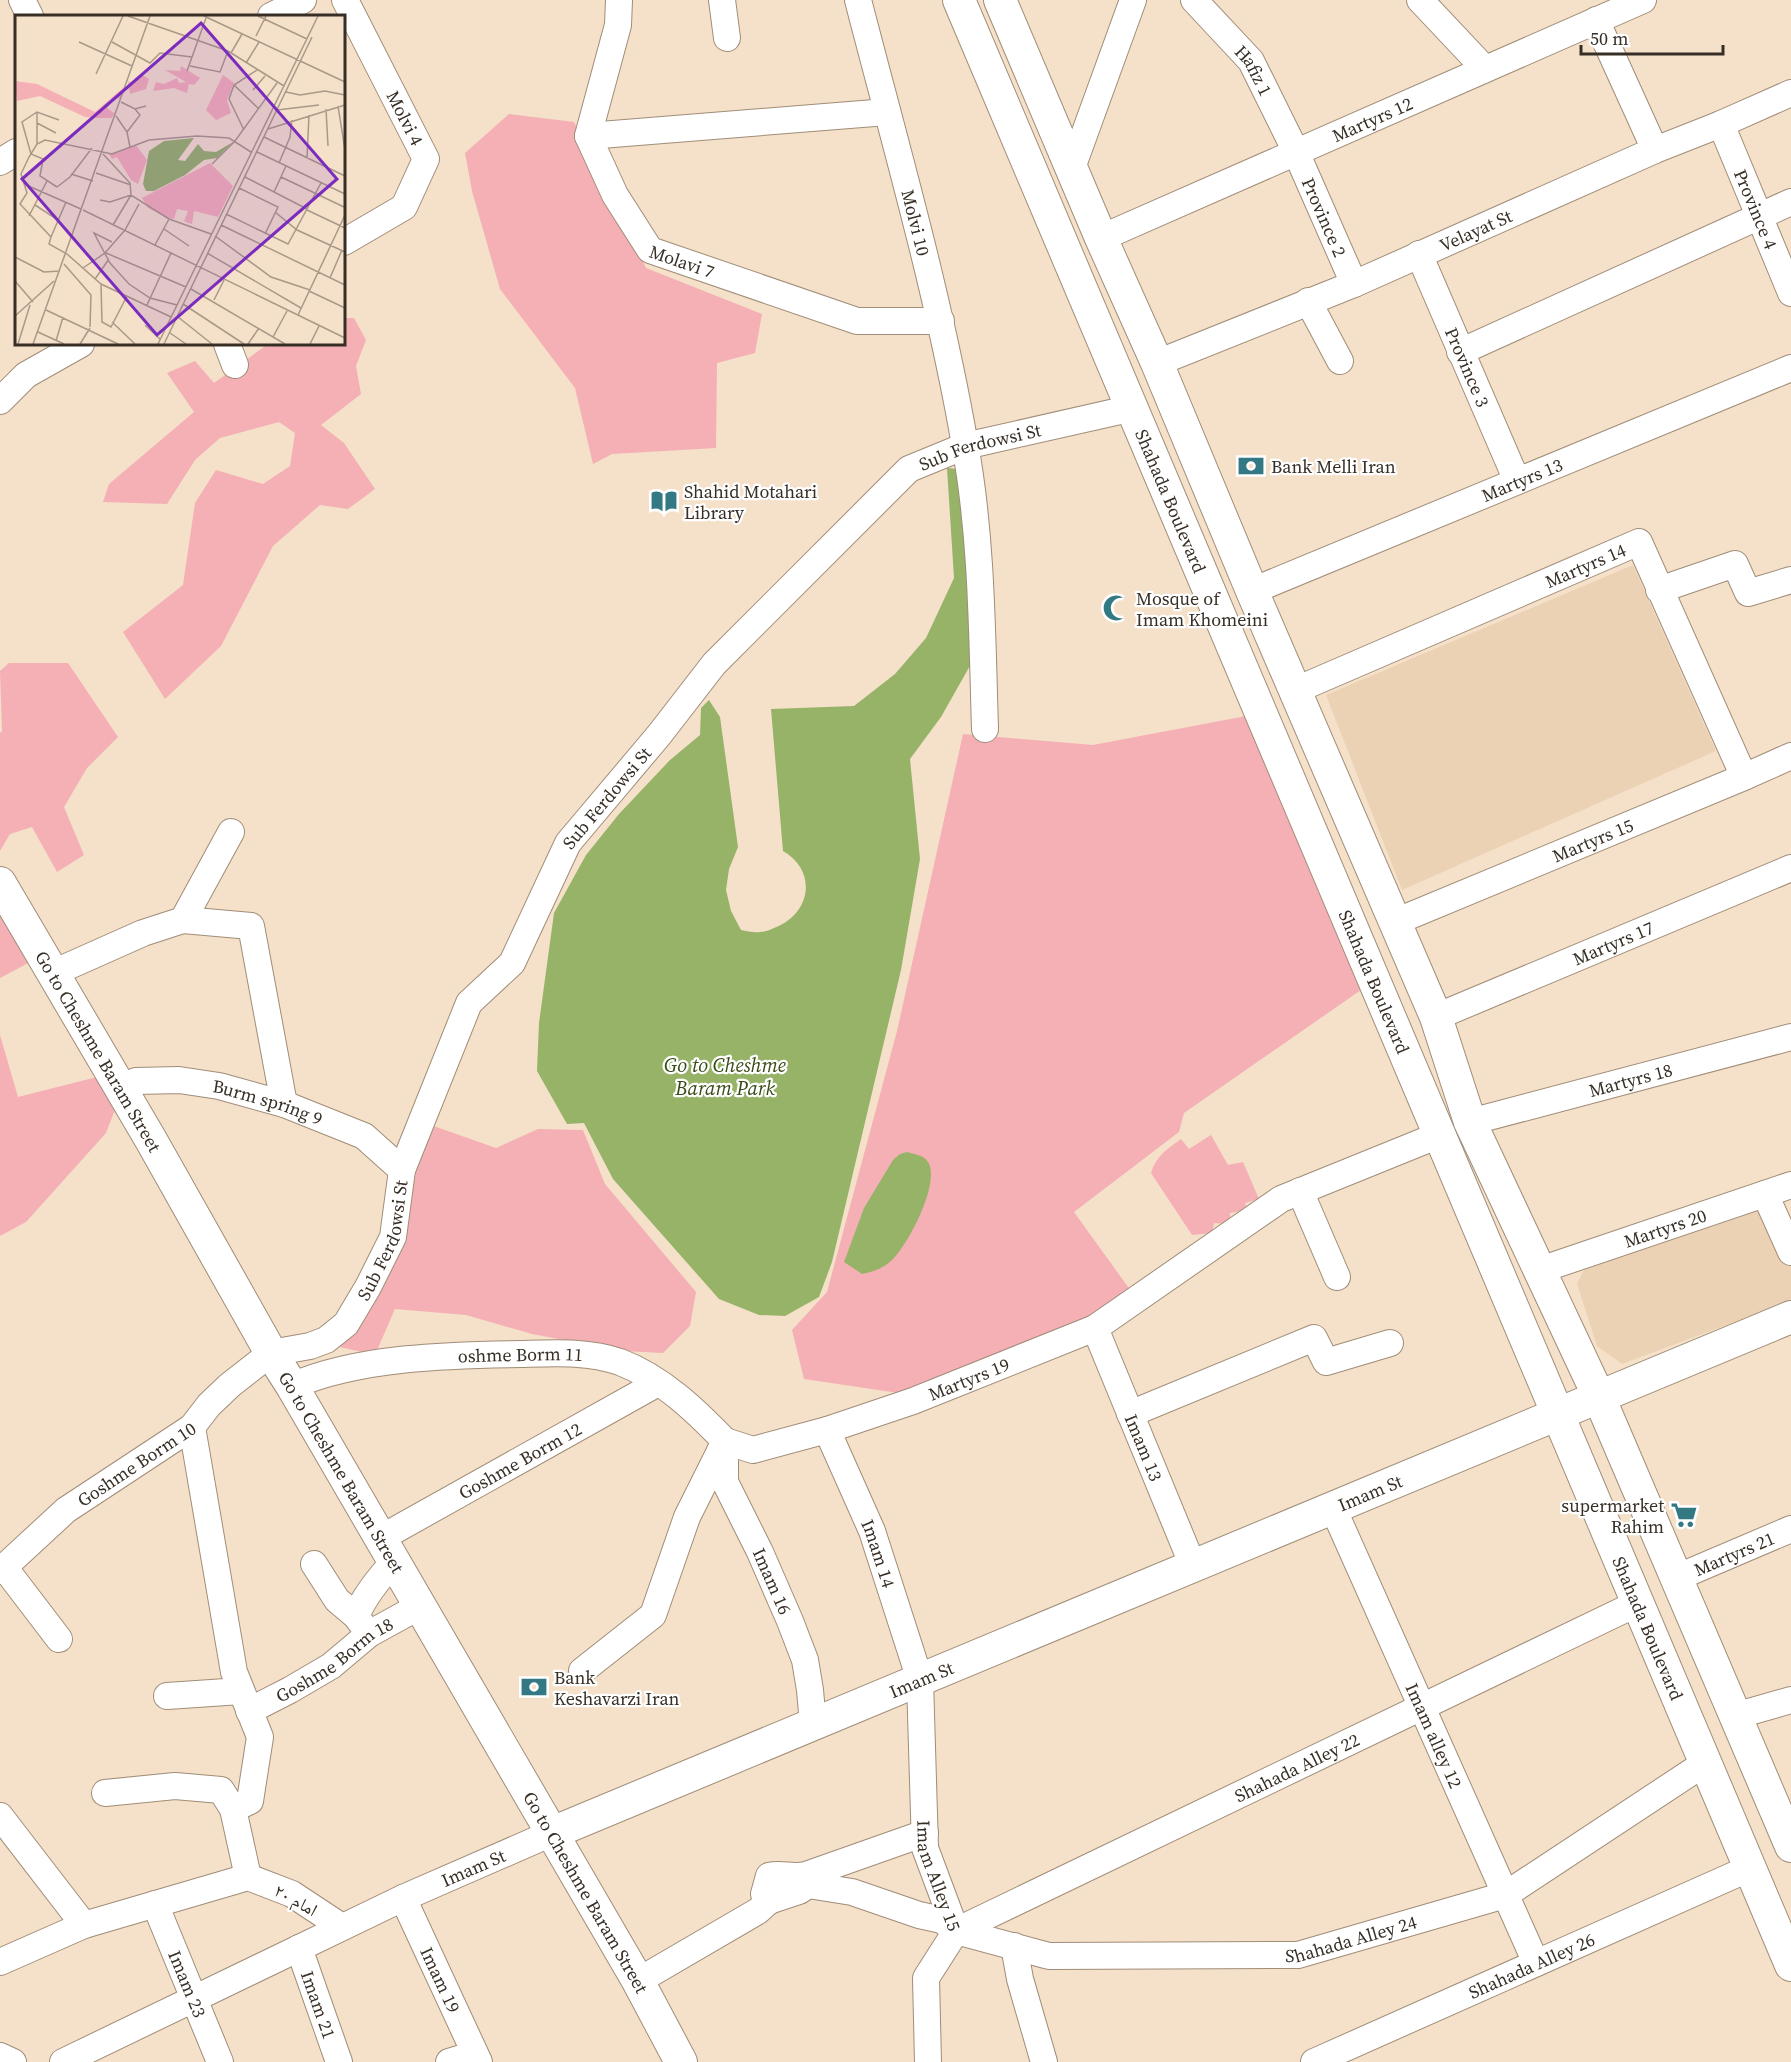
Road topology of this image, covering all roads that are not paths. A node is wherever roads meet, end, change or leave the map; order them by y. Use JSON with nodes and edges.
{"nodes":[{"id":1,"x":22,"y":0,"type":"edge"},
{"id":2,"x":303,"y":0,"type":"edge"},
{"id":3,"x":345,"y":0,"type":"edge"},
{"id":4,"x":619,"y":0,"type":"edge"},
{"id":5,"x":722,"y":0,"type":"edge"},
{"id":6,"x":858,"y":0,"type":"edge"},
{"id":7,"x":959,"y":0,"type":"edge"},
{"id":8,"x":1000,"y":0,"type":"edge"},
{"id":9,"x":1133,"y":0,"type":"edge"},
{"id":10,"x":1194,"y":0,"type":"edge"},
{"id":11,"x":1420,"y":0,"type":"edge"},
{"id":12,"x":1643,"y":0,"type":"edge"},
{"id":13,"x":30,"y":15,"type":"edge"},
{"id":14,"x":273,"y":15,"type":"edge"},
{"id":15,"x":1596,"y":21,"type":"junction"},
{"id":16,"x":727,"y":38,"type":"dead end"},
{"id":17,"x":1485,"y":69,"type":"junction"},
{"id":18,"x":1791,"y":93,"type":"edge"},
{"id":19,"x":887,"y":112,"type":"junction"},
{"id":20,"x":1721,"y":124,"type":"junction"},
{"id":21,"x":588,"y":135,"type":"junction"},
{"id":22,"x":1655,"y":150,"type":"junction"},
{"id":23,"x":1296,"y":152,"type":"junction"},
{"id":24,"x":15,"y":153,"type":"edge"},
{"id":25,"x":0,"y":162,"type":"edge"},
{"id":26,"x":1072,"y":168,"type":"junction"},
{"id":27,"x":1791,"y":202,"type":"edge"},
{"id":28,"x":1759,"y":216,"type":"junction"},
{"id":29,"x":1101,"y":238,"type":"junction"},
{"id":30,"x":345,"y":241,"type":"edge"},
{"id":31,"x":1419,"y":255,"type":"junction"},
{"id":32,"x":1354,"y":284,"type":"junction"},
{"id":33,"x":1791,"y":294,"type":"edge"},
{"id":34,"x":1308,"y":301,"type":"junction"},
{"id":35,"x":941,"y":321,"type":"junction"},
{"id":36,"x":79,"y":345,"type":"edge"},
{"id":37,"x":1460,"y":352,"type":"junction"},
{"id":38,"x":1340,"y":361,"type":"dead end"},
{"id":39,"x":1157,"y":363,"type":"junction"},
{"id":40,"x":1791,"y":368,"type":"edge"},
{"id":41,"x":0,"y":401,"type":"edge"},
{"id":42,"x":1133,"y":408,"type":"junction"},
{"id":43,"x":965,"y":446,"type":"junction"},
{"id":44,"x":1517,"y":481,"type":"junction"},
{"id":45,"x":1791,"y":580,"type":"edge"},
{"id":46,"x":1659,"y":590,"type":"junction"},
{"id":47,"x":1252,"y":591,"type":"junction"},
{"id":48,"x":1296,"y":690,"type":"junction"},
{"id":49,"x":985,"y":729,"type":"dead end"},
{"id":50,"x":1791,"y":756,"type":"edge"},
{"id":51,"x":1744,"y":777,"type":"junction"},
{"id":52,"x":231,"y":832,"type":"dead end"},
{"id":53,"x":1365,"y":851,"type":"junction"},
{"id":54,"x":1323,"y":860,"type":"junction"},
{"id":55,"x":1791,"y":868,"type":"edge"},
{"id":56,"x":0,"y":883,"type":"edge"},
{"id":57,"x":183,"y":920,"type":"junction"},
{"id":58,"x":1395,"y":922,"type":"junction"},
{"id":59,"x":53,"y":973,"type":"junction"},
{"id":60,"x":1436,"y":1017,"type":"junction"},
{"id":61,"x":1791,"y":1037,"type":"edge"},
{"id":62,"x":119,"y":1088,"type":"junction"},
{"id":63,"x":284,"y":1104,"type":"junction"},
{"id":64,"x":1470,"y":1122,"type":"junction"},
{"id":65,"x":1439,"y":1135,"type":"junction"},
{"id":66,"x":402,"y":1170,"type":"junction"},
{"id":67,"x":1791,"y":1185,"type":"edge"},
{"id":68,"x":1300,"y":1191,"type":"junction"},
{"id":69,"x":1765,"y":1194,"type":"junction"},
{"id":70,"x":1791,"y":1252,"type":"edge"},
{"id":71,"x":1540,"y":1270,"type":"junction"},
{"id":72,"x":1337,"y":1277,"type":"dead end"},
{"id":73,"x":1791,"y":1317,"type":"edge"},
{"id":74,"x":1095,"y":1328,"type":"junction"},
{"id":75,"x":1390,"y":1343,"type":"dead end"},
{"id":76,"x":270,"y":1353,"type":"junction"},
{"id":77,"x":658,"y":1383,"type":"junction"},
{"id":78,"x":292,"y":1386,"type":"junction"},
{"id":79,"x":1599,"y":1397,"type":"junction"},
{"id":80,"x":1130,"y":1414,"type":"junction"},
{"id":81,"x":1558,"y":1414,"type":"junction"},
{"id":82,"x":192,"y":1427,"type":"junction"},
{"id":83,"x":828,"y":1430,"type":"junction"},
{"id":84,"x":724,"y":1441,"type":"junction"},
{"id":85,"x":1333,"y":1508,"type":"junction"},
{"id":86,"x":1791,"y":1529,"type":"edge"},
{"id":87,"x":387,"y":1550,"type":"junction"},
{"id":88,"x":314,"y":1564,"type":"dead end"},
{"id":89,"x":1193,"y":1566,"type":"junction"},
{"id":90,"x":2,"y":1569,"type":"edge"},
{"id":91,"x":1676,"y":1578,"type":"junction"},
{"id":92,"x":1638,"y":1603,"type":"junction"},
{"id":93,"x":420,"y":1606,"type":"junction"},
{"id":94,"x":362,"y":1625,"type":"junction"},
{"id":95,"x":59,"y":1640,"type":"dead end"},
{"id":96,"x":582,"y":1671,"type":"dead end"},
{"id":97,"x":920,"y":1680,"type":"junction"},
{"id":98,"x":167,"y":1696,"type":"dead end"},
{"id":99,"x":1791,"y":1700,"type":"edge"},
{"id":100,"x":245,"y":1701,"type":"junction"},
{"id":101,"x":1422,"y":1707,"type":"junction"},
{"id":102,"x":1735,"y":1716,"type":"junction"},
{"id":103,"x":813,"y":1724,"type":"junction"},
{"id":104,"x":1706,"y":1763,"type":"junction"},
{"id":105,"x":105,"y":1793,"type":"dead end"},
{"id":106,"x":233,"y":1809,"type":"junction"},
{"id":107,"x":0,"y":1816,"type":"edge"},
{"id":108,"x":1788,"y":1832,"type":"edge"},
{"id":109,"x":552,"y":1833,"type":"junction"},
{"id":110,"x":925,"y":1833,"type":"junction"},
{"id":111,"x":1750,"y":1868,"type":"junction"},
{"id":112,"x":248,"y":1877,"type":"junction"},
{"id":113,"x":1505,"y":1895,"type":"junction"},
{"id":114,"x":403,"y":1898,"type":"junction"},
{"id":115,"x":769,"y":1901,"type":"junction"},
{"id":116,"x":155,"y":1904,"type":"junction"},
{"id":117,"x":84,"y":1925,"type":"junction"},
{"id":118,"x":342,"y":1927,"type":"junction"},
{"id":119,"x":956,"y":1931,"type":"junction"},
{"id":120,"x":1014,"y":1946,"type":"junction"},
{"id":121,"x":299,"y":1948,"type":"junction"},
{"id":122,"x":0,"y":1962,"type":"edge"},
{"id":123,"x":1536,"y":1964,"type":"junction"},
{"id":124,"x":1791,"y":1965,"type":"edge"},
{"id":125,"x":638,"y":1981,"type":"junction"},
{"id":126,"x":194,"y":1998,"type":"junction"},
{"id":127,"x":1368,"y":2051,"type":"edge"},
{"id":128,"x":0,"y":2056,"type":"edge"},
{"id":129,"x":477,"y":2058,"type":"edge"},
{"id":130,"x":13,"y":2062,"type":"edge"},
{"id":131,"x":63,"y":2062,"type":"edge"},
{"id":132,"x":220,"y":2062,"type":"edge"},
{"id":133,"x":339,"y":2062,"type":"edge"},
{"id":134,"x":449,"y":2062,"type":"edge"},
{"id":135,"x":681,"y":2062,"type":"edge"},
{"id":136,"x":928,"y":2062,"type":"edge"},
{"id":137,"x":1044,"y":2062,"type":"edge"},
{"id":138,"x":1314,"y":2062,"type":"edge"}],
"edges":[{"from":1,"to":13,"type":"street"},
{"from":2,"to":14,"type":"street"},
{"from":3,"to":30,"type":"street","name":"Molvi 4"},
{"from":4,"to":21,"type":"street"},
{"from":5,"to":16,"type":"street"},
{"from":6,"to":19,"type":"street","name":"Molvi 10"},
{"from":7,"to":42,"type":"main road","name":"Shahada Boulevard"},
{"from":8,"to":26,"type":"main road"},
{"from":9,"to":26,"type":"street"},
{"from":10,"to":23,"type":"street","name":"Hafiz 1"},
{"from":11,"to":17,"type":"street"},
{"from":12,"to":15,"type":"street","name":"Martyrs 12"},
{"from":15,"to":17,"type":"street","name":"Martyrs 12"},
{"from":15,"to":22,"type":"street"},
{"from":17,"to":23,"type":"street","name":"Martyrs 12"},
{"from":18,"to":20,"type":"street","name":"Velayat St"},
{"from":19,"to":21,"type":"street"},
{"from":19,"to":35,"type":"street","name":"Molvi 10"},
{"from":20,"to":22,"type":"street","name":"Velayat St"},
{"from":20,"to":28,"type":"street","name":"Province 4"},
{"from":21,"to":35,"type":"street","name":"Molavi 7"},
{"from":22,"to":31,"type":"street","name":"Velayat St"},
{"from":23,"to":29,"type":"street","name":"Martyrs 12"},
{"from":23,"to":32,"type":"street","name":"Province 2"},
{"from":24,"to":25,"type":"street"},
{"from":26,"to":29,"type":"main road"},
{"from":27,"to":28,"type":"street"},
{"from":28,"to":33,"type":"street","name":"Province 4"},
{"from":28,"to":37,"type":"street"},
{"from":29,"to":39,"type":"main road"},
{"from":31,"to":32,"type":"street","name":"Velayat St"},
{"from":31,"to":37,"type":"street","name":"Province 3"},
{"from":32,"to":34,"type":"street","name":"Velayat St"},
{"from":34,"to":38,"type":"street"},
{"from":34,"to":39,"type":"street","name":"Velayat St"},
{"from":35,"to":43,"type":"street","name":"Molvi 10"},
{"from":36,"to":41,"type":"street"},
{"from":37,"to":44,"type":"street","name":"Province 3"},
{"from":39,"to":47,"type":"main road"},
{"from":40,"to":44,"type":"street","name":"Martyrs 13"},
{"from":42,"to":43,"type":"street","name":"Sub Ferdowsi St"},
{"from":42,"to":54,"type":"main road","name":"Shahada Boulevard"},
{"from":43,"to":49,"type":"street","name":"Molvi 10"},
{"from":43,"to":66,"type":"street","name":"Sub Ferdowsi St"},
{"from":44,"to":47,"type":"street","name":"Martyrs 13"},
{"from":45,"to":46,"type":"street"},
{"from":46,"to":48,"type":"street","name":"Martyrs 14"},
{"from":46,"to":51,"type":"street","name":"Martyrs 14"},
{"from":47,"to":48,"type":"main road"},
{"from":48,"to":53,"type":"main road"},
{"from":50,"to":51,"type":"street","name":"Martyrs 15"},
{"from":51,"to":58,"type":"street","name":"Martyrs 15"},
{"from":52,"to":57,"type":"street"},
{"from":53,"to":54,"type":"main road"},
{"from":53,"to":58,"type":"main road"},
{"from":54,"to":65,"type":"main road","name":"Shahada Boulevard"},
{"from":55,"to":60,"type":"street","name":"Martyrs 17"},
{"from":56,"to":59,"type":"main road","name":"Go to Cheshme Baram Street"},
{"from":57,"to":59,"type":"street"},
{"from":57,"to":63,"type":"street"},
{"from":58,"to":60,"type":"main road"},
{"from":59,"to":62,"type":"main road","name":"Go to Cheshme Baram Street"},
{"from":60,"to":64,"type":"main road"},
{"from":61,"to":64,"type":"street","name":"Martyrs 18"},
{"from":62,"to":63,"type":"street","name":"Burm spring 9"},
{"from":62,"to":76,"type":"main road","name":"Go to Cheshme Baram Street"},
{"from":63,"to":66,"type":"street","name":"Burm spring 9"},
{"from":64,"to":71,"type":"main road"},
{"from":65,"to":68,"type":"street","name":"Martyrs 19"},
{"from":65,"to":81,"type":"main road","name":"Shahada Boulevard"},
{"from":66,"to":76,"type":"street","name":"Sub Ferdowsi St"},
{"from":67,"to":69,"type":"street","name":"Martyrs 20"},
{"from":68,"to":72,"type":"street"},
{"from":68,"to":74,"type":"street","name":"Martyrs 19"},
{"from":69,"to":70,"type":"street"},
{"from":69,"to":71,"type":"street","name":"Martyrs 20"},
{"from":71,"to":79,"type":"main road"},
{"from":73,"to":79,"type":"main road","name":"Imam St"},
{"from":74,"to":80,"type":"street","name":"Imam 13"},
{"from":74,"to":83,"type":"street","name":"Martyrs 19"},
{"from":75,"to":80,"type":"street"},
{"from":76,"to":78,"type":"main road","name":"Go to Cheshme Baram Street"},
{"from":76,"to":82,"type":"street","name":"Goshme Borm 10"},
{"from":77,"to":78,"type":"street","name":"oshme Borm 11"},
{"from":77,"to":84,"type":"street","name":"oshme Borm 11"},
{"from":77,"to":87,"type":"street","name":"Goshme Borm 12"},
{"from":78,"to":87,"type":"main road","name":"Go to Cheshme Baram Street"},
{"from":79,"to":81,"type":"main road","name":"Imam St"},
{"from":79,"to":91,"type":"main road"},
{"from":80,"to":89,"type":"street","name":"Imam 13"},
{"from":81,"to":85,"type":"main road","name":"Imam St"},
{"from":81,"to":92,"type":"main road","name":"Shahada Boulevard"},
{"from":82,"to":90,"type":"street","name":"Goshme Borm 10"},
{"from":82,"to":100,"type":"street"},
{"from":83,"to":84,"type":"street","name":"Martyrs 19"},
{"from":83,"to":97,"type":"street","name":"Imam 14"},
{"from":84,"to":96,"type":"street"},
{"from":84,"to":103,"type":"street","name":"Imam 16"},
{"from":85,"to":89,"type":"main road","name":"Imam St"},
{"from":85,"to":101,"type":"street","name":"Imam alley 12"},
{"from":86,"to":91,"type":"street","name":"Martyrs 21"},
{"from":87,"to":93,"type":"main road","name":"Go to Cheshme Baram Street"},
{"from":87,"to":94,"type":"street","name":"Goshme Borm 12"},
{"from":88,"to":94,"type":"street"},
{"from":89,"to":97,"type":"main road","name":"Imam St"},
{"from":90,"to":95,"type":"street"},
{"from":91,"to":102,"type":"main road"},
{"from":92,"to":101,"type":"street","name":"Shahada Alley 22"},
{"from":92,"to":104,"type":"main road","name":"Shahada Boulevard"},
{"from":93,"to":94,"type":"street","name":"Goshme Borm 18"},
{"from":93,"to":109,"type":"main road","name":"Go to Cheshme Baram Street"},
{"from":94,"to":100,"type":"street","name":"Goshme Borm 18"},
{"from":97,"to":103,"type":"main road","name":"Imam St"},
{"from":97,"to":110,"type":"street","name":"Imam Alley 15"},
{"from":98,"to":100,"type":"street"},
{"from":99,"to":102,"type":"street"},
{"from":100,"to":106,"type":"street"},
{"from":101,"to":113,"type":"street","name":"Imam alley 12"},
{"from":101,"to":119,"type":"street","name":"Shahada Alley 22"},
{"from":102,"to":108,"type":"main road"},
{"from":103,"to":109,"type":"main road","name":"Imam St"},
{"from":104,"to":111,"type":"main road","name":"Shahada Boulevard"},
{"from":104,"to":113,"type":"street","name":"Shahada Alley 24"},
{"from":105,"to":106,"type":"street"},
{"from":106,"to":112,"type":"street"},
{"from":107,"to":117,"type":"street"},
{"from":109,"to":114,"type":"street","name":"Imam St"},
{"from":109,"to":125,"type":"main road","name":"Go to Cheshme Baram Street"},
{"from":110,"to":115,"type":"street"},
{"from":110,"to":119,"type":"street","name":"Imam Alley 15"},
{"from":111,"to":123,"type":"street","name":"Shahada Alley 26"},
{"from":111,"to":124,"type":"main road","name":"Shahada Boulevard"},
{"from":112,"to":116,"type":"street"},
{"from":112,"to":118,"type":"street","name":"امام ۲۰"},
{"from":113,"to":120,"type":"street","name":"Shahada Alley 24"},
{"from":113,"to":123,"type":"street","name":"Imam alley 12"},
{"from":114,"to":118,"type":"street","name":"Imam St"},
{"from":114,"to":129,"type":"street","name":"Imam 19"},
{"from":115,"to":119,"type":"street","name":"Shahada Alley 24"},
{"from":115,"to":125,"type":"street","name":"Shahada Alley 24"},
{"from":116,"to":117,"type":"street"},
{"from":116,"to":126,"type":"street","name":"Imam 23"},
{"from":117,"to":122,"type":"street"},
{"from":118,"to":121,"type":"street","name":"Imam St"},
{"from":119,"to":120,"type":"street","name":"Shahada Alley 24"},
{"from":119,"to":136,"type":"street","name":"Imam Alley 15"},
{"from":120,"to":137,"type":"street"},
{"from":121,"to":126,"type":"street","name":"Imam St"},
{"from":121,"to":133,"type":"street","name":"Imam 21"},
{"from":123,"to":127,"type":"street","name":"Shahada Alley 26"},
{"from":125,"to":135,"type":"main road","name":"Go to Cheshme Baram Street"},
{"from":126,"to":131,"type":"street","name":"Imam St"},
{"from":126,"to":132,"type":"street","name":"Imam 23"},
{"from":127,"to":138,"type":"street","name":"Shahada Alley 26"},
{"from":128,"to":130,"type":"street"},
{"from":129,"to":134,"type":"street"}]}
